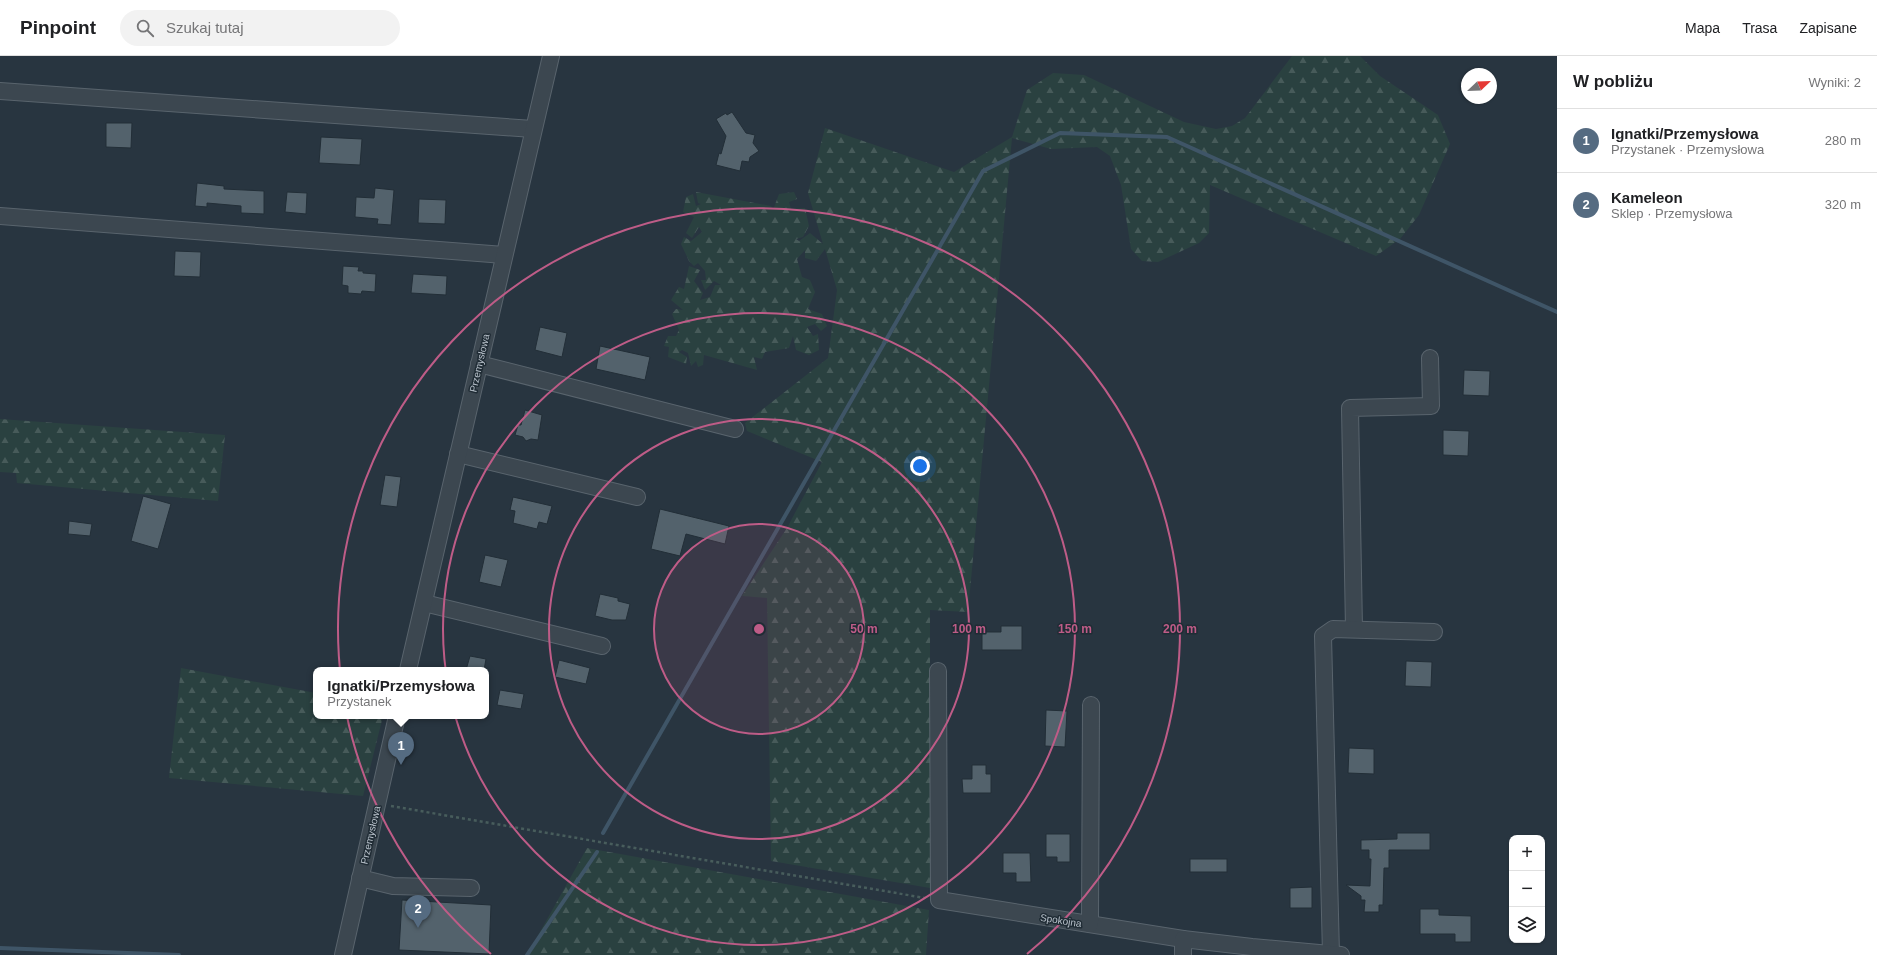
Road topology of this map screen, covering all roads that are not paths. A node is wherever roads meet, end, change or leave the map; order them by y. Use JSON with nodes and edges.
{"nodes":[{"id":1,"x":550,"y":56,"type":"edge"},
{"id":2,"x":0,"y":91,"type":"edge"},
{"id":3,"x":534,"y":129,"type":"junction"},
{"id":4,"x":0,"y":216,"type":"edge"},
{"id":5,"x":504,"y":255,"type":"junction"},
{"id":6,"x":1430,"y":358,"type":"dead end"},
{"id":7,"x":479,"y":364,"type":"junction"},
{"id":8,"x":735,"y":429,"type":"dead end"},
{"id":9,"x":458,"y":454,"type":"junction"},
{"id":10,"x":637,"y":497,"type":"dead end"},
{"id":11,"x":424,"y":603,"type":"junction"},
{"id":12,"x":1354,"y":629,"type":"junction"},
{"id":13,"x":1434,"y":632,"type":"dead end"},
{"id":14,"x":602,"y":646,"type":"dead end"},
{"id":15,"x":409,"y":667,"type":"edge"},
{"id":16,"x":938,"y":671,"type":"dead end"},
{"id":17,"x":1091,"y":705,"type":"dead end"},
{"id":18,"x":396,"y":719,"type":"edge"},
{"id":19,"x":360,"y":878,"type":"junction"},
{"id":20,"x":471,"y":888,"type":"dead end"},
{"id":21,"x":1090,"y":924,"type":"junction"},
{"id":22,"x":1183,"y":939,"type":"junction"},
{"id":23,"x":343,"y":955,"type":"edge"},
{"id":24,"x":1183,"y":955,"type":"edge"},
{"id":25,"x":1336,"y":955,"type":"edge"}],
"edges":[{"from":1,"to":3,"type":"street","name":"Przemysłowa"},
{"from":2,"to":3,"type":"street"},
{"from":3,"to":5,"type":"street","name":"Przemysłowa"},
{"from":4,"to":5,"type":"street"},
{"from":5,"to":7,"type":"street","name":"Przemysłowa"},
{"from":6,"to":12,"type":"street"},
{"from":7,"to":8,"type":"street"},
{"from":7,"to":9,"type":"street","name":"Przemysłowa"},
{"from":9,"to":10,"type":"street"},
{"from":9,"to":11,"type":"street","name":"Przemysłowa"},
{"from":11,"to":14,"type":"street"},
{"from":11,"to":15,"type":"street","name":"Przemysłowa"},
{"from":12,"to":13,"type":"street"},
{"from":12,"to":25,"type":"street"},
{"from":16,"to":21,"type":"street","name":"Spokojna"},
{"from":17,"to":21,"type":"street"},
{"from":18,"to":19,"type":"street","name":"Przemysłowa"},
{"from":19,"to":20,"type":"street"},
{"from":19,"to":23,"type":"street","name":"Przemysłowa"},
{"from":21,"to":22,"type":"street","name":"Spokojna"},
{"from":22,"to":24,"type":"street"},
{"from":22,"to":25,"type":"street","name":"Spokojna"}]}
